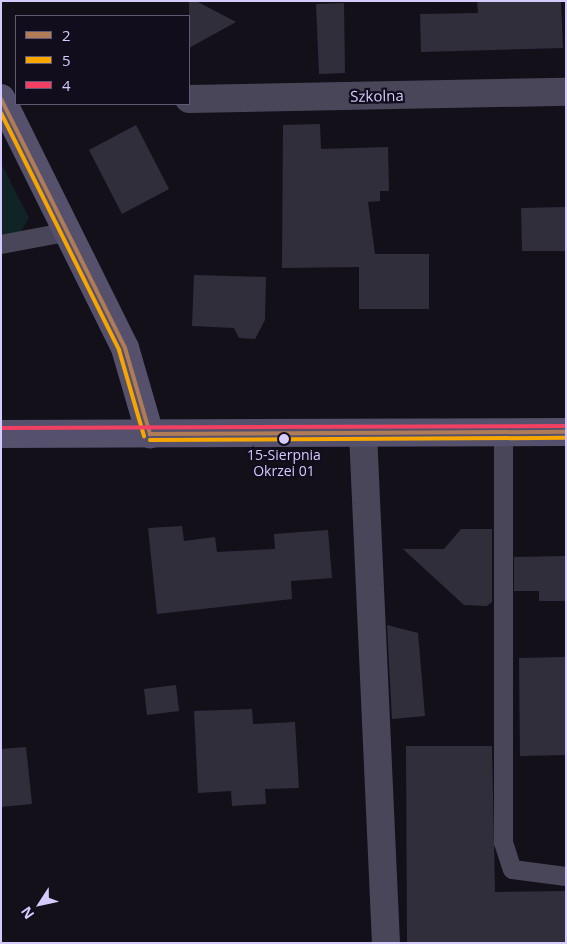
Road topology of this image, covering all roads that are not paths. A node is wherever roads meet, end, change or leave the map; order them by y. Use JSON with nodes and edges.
{"nodes":[{"id":1,"x":566,"y":92,"type":"edge"},
{"id":2,"x":190,"y":99,"type":"edge"},
{"id":3,"x":9,"y":103,"type":"edge"},
{"id":4,"x":68,"y":232,"type":"junction"},
{"id":5,"x":1,"y":244,"type":"edge"},
{"id":6,"x":503,"y":432,"type":"junction"},
{"id":7,"x":566,"y":432,"type":"edge"},
{"id":8,"x":363,"y":433,"type":"junction"},
{"id":9,"x":1,"y":434,"type":"edge"},
{"id":10,"x":150,"y":434,"type":"junction"},
{"id":11,"x":566,"y":876,"type":"edge"},
{"id":12,"x":386,"y":943,"type":"edge"}],
"edges":[{"from":1,"to":2,"type":"street","name":"Szkolna"},
{"from":3,"to":4,"type":"street"},
{"from":4,"to":5,"type":"lane"},
{"from":4,"to":10,"type":"street"},
{"from":6,"to":7,"type":"street"},
{"from":6,"to":8,"type":"street"},
{"from":6,"to":11,"type":"lane"},
{"from":8,"to":10,"type":"street"},
{"from":8,"to":12,"type":"street"},
{"from":9,"to":10,"type":"street"}]}
